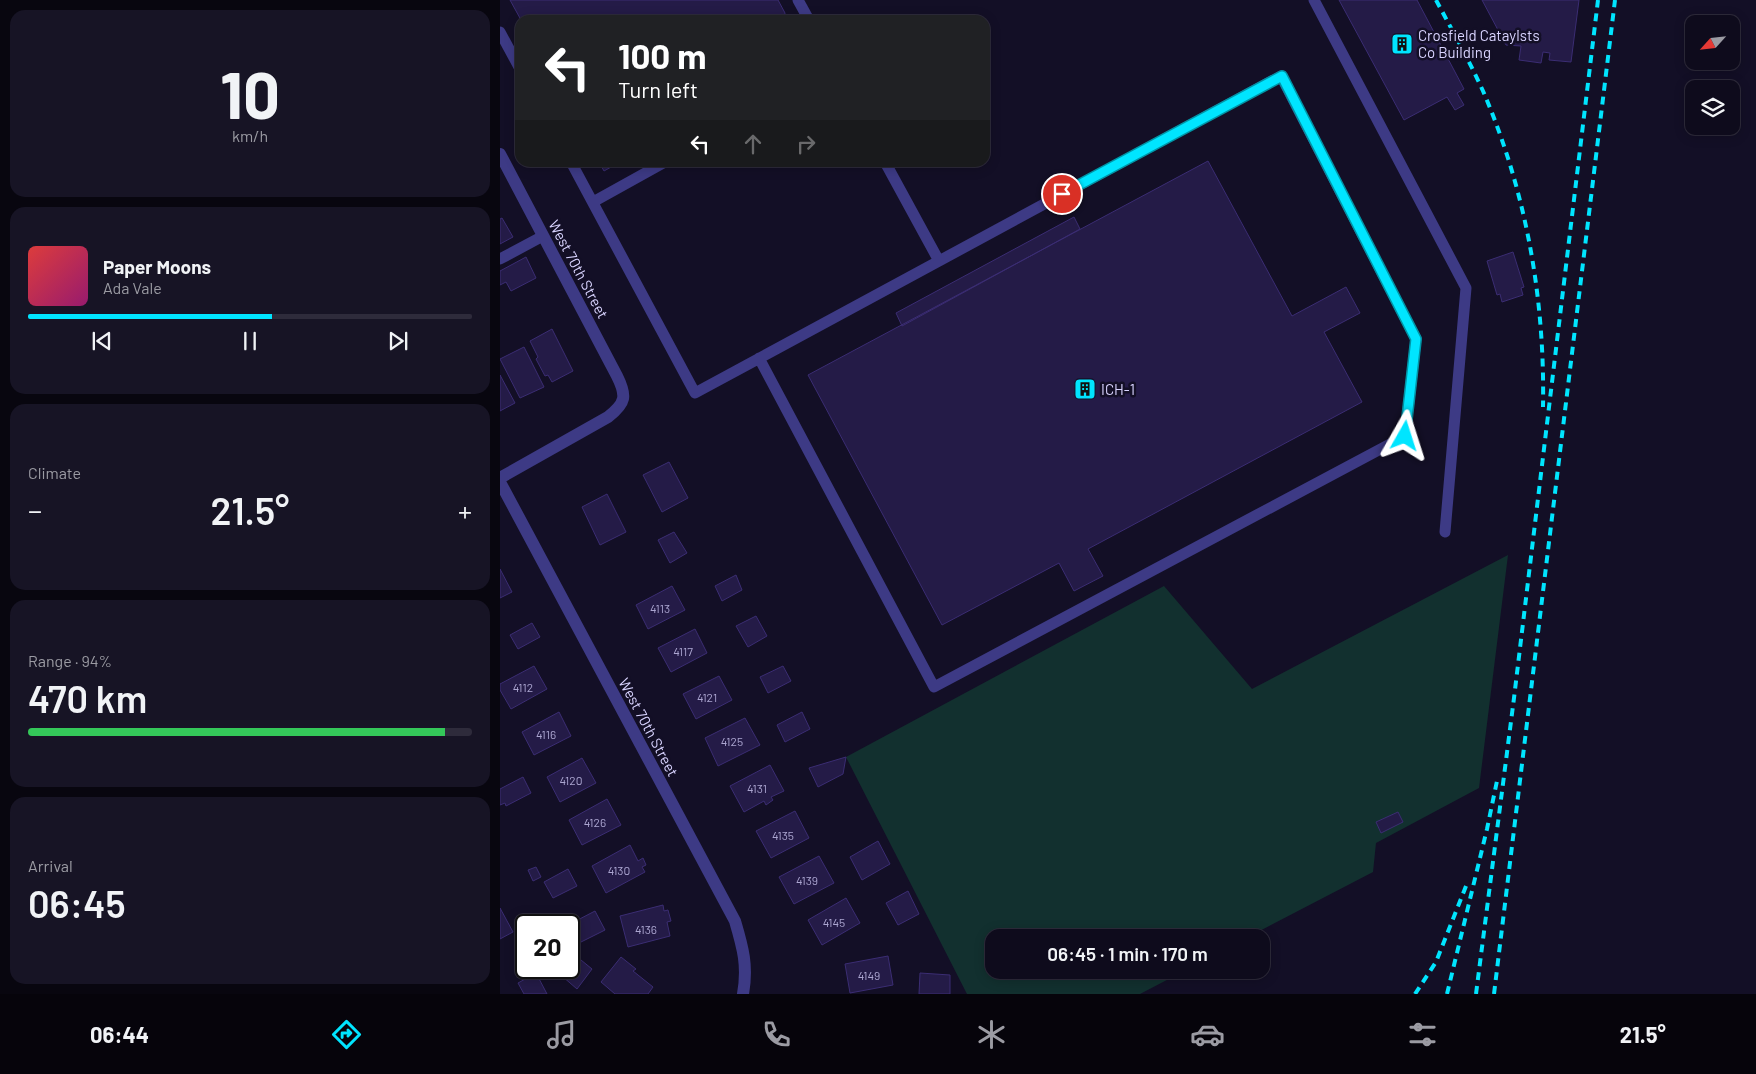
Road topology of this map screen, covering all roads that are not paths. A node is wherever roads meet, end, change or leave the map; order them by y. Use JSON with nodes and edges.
{"nodes":[{"id":1,"x":798,"y":0,"type":"edge"},
{"id":2,"x":1314,"y":0,"type":"edge"},
{"id":3,"x":806,"y":15,"type":"edge"},
{"id":4,"x":500,"y":32,"type":"edge"},
{"id":5,"x":515,"y":60,"type":"edge"},
{"id":6,"x":500,"y":154,"type":"edge"},
{"id":7,"x":574,"y":167,"type":"edge"},
{"id":8,"x":656,"y":167,"type":"edge"},
{"id":9,"x":888,"y":167,"type":"edge"},
{"id":10,"x":593,"y":202,"type":"junction"},
{"id":11,"x":543,"y":236,"type":"junction"},
{"id":12,"x":500,"y":259,"type":"edge"},
{"id":13,"x":939,"y":261,"type":"junction"},
{"id":14,"x":759,"y":358,"type":"junction"},
{"id":15,"x":500,"y":478,"type":"edge"},
{"id":16,"x":500,"y":482,"type":"edge"},
{"id":17,"x":1445,"y":532,"type":"dead end"},
{"id":18,"x":743,"y":994,"type":"edge"}],
"edges":[{"from":1,"to":3,"type":"lane"},
{"from":2,"to":17,"type":"lane"},
{"from":4,"to":5,"type":"lane"},
{"from":6,"to":11,"type":"street","name":"West 70th Street"},
{"from":7,"to":10,"type":"lane"},
{"from":8,"to":10,"type":"lane"},
{"from":9,"to":13,"type":"lane"},
{"from":10,"to":14,"type":"lane"},
{"from":11,"to":12,"type":"lane"},
{"from":11,"to":15,"type":"street","name":"West 70th Street"},
{"from":13,"to":14,"type":"lane"},
{"from":13,"to":14,"type":"lane"},
{"from":16,"to":18,"type":"street","name":"West 70th Street"}]}
